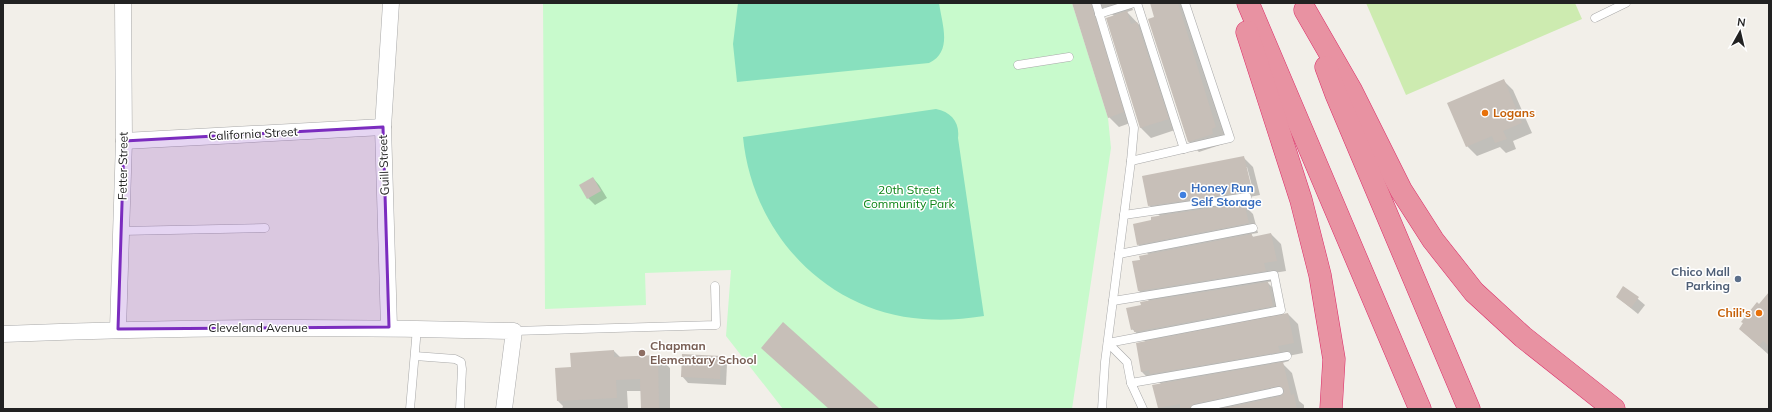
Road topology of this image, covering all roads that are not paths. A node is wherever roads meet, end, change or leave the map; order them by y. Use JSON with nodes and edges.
{"nodes":[{"id":1,"x":123,"y":3,"type":"edge"},
{"id":2,"x":391,"y":3,"type":"edge"},
{"id":3,"x":1096,"y":3,"type":"edge"},
{"id":4,"x":1134,"y":3,"type":"edge"},
{"id":5,"x":1137,"y":3,"type":"edge"},
{"id":6,"x":1185,"y":3,"type":"edge"},
{"id":7,"x":1241,"y":3,"type":"edge"},
{"id":8,"x":1248,"y":3,"type":"edge"},
{"id":9,"x":1626,"y":3,"type":"edge"},
{"id":10,"x":1304,"y":6,"type":"edge"},
{"id":11,"x":1099,"y":14,"type":"junction"},
{"id":12,"x":1594,"y":18,"type":"dead end"},
{"id":13,"x":1069,"y":57,"type":"dead end"},
{"id":14,"x":1018,"y":65,"type":"dead end"},
{"id":15,"x":382,"y":127,"type":"junction"},
{"id":16,"x":124,"y":141,"type":"junction"},
{"id":17,"x":1184,"y":149,"type":"junction"},
{"id":18,"x":1131,"y":161,"type":"junction"},
{"id":19,"x":1247,"y":197,"type":"dead end"},
{"id":20,"x":1124,"y":215,"type":"junction"},
{"id":21,"x":265,"y":228,"type":"dead end"},
{"id":22,"x":1253,"y":228,"type":"dead end"},
{"id":23,"x":121,"y":231,"type":"junction"},
{"id":24,"x":1119,"y":254,"type":"junction"},
{"id":25,"x":715,"y":286,"type":"dead end"},
{"id":26,"x":1113,"y":301,"type":"junction"},
{"id":27,"x":389,"y":327,"type":"junction"},
{"id":28,"x":417,"y":328,"type":"junction"},
{"id":29,"x":118,"y":329,"type":"junction"},
{"id":30,"x":514,"y":331,"type":"junction"},
{"id":31,"x":3,"y":334,"type":"edge"},
{"id":32,"x":1108,"y":343,"type":"junction"},
{"id":33,"x":414,"y":356,"type":"junction"},
{"id":34,"x":1287,"y":356,"type":"dead end"},
{"id":35,"x":1131,"y":383,"type":"junction"},
{"id":36,"x":1279,"y":391,"type":"dead end"},
{"id":37,"x":410,"y":409,"type":"edge"},
{"id":38,"x":460,"y":409,"type":"edge"},
{"id":39,"x":504,"y":409,"type":"edge"},
{"id":40,"x":1102,"y":409,"type":"edge"},
{"id":41,"x":1143,"y":409,"type":"edge"},
{"id":42,"x":1195,"y":409,"type":"edge"},
{"id":43,"x":1331,"y":409,"type":"edge"},
{"id":44,"x":1420,"y":409,"type":"edge"},
{"id":45,"x":1469,"y":409,"type":"edge"},
{"id":46,"x":1614,"y":409,"type":"edge"}],
"edges":[{"from":1,"to":16,"type":"street","name":"Fetter Street"},
{"from":2,"to":15,"type":"street","name":"Guill Street"},
{"from":3,"to":11,"type":"lane"},
{"from":4,"to":11,"type":"lane"},
{"from":5,"to":17,"type":"lane"},
{"from":6,"to":17,"type":"lane"},
{"from":7,"to":43,"type":"highway"},
{"from":8,"to":44,"type":"highway"},
{"from":9,"to":12,"type":"lane"},
{"from":10,"to":45,"type":"highway"},
{"from":10,"to":46,"type":"highway"},
{"from":11,"to":18,"type":"lane"},
{"from":13,"to":14,"type":"lane"},
{"from":15,"to":16,"type":"street","name":"California Street"},
{"from":15,"to":27,"type":"street","name":"Guill Street"},
{"from":16,"to":23,"type":"street","name":"Fetter Street"},
{"from":17,"to":18,"type":"lane"},
{"from":18,"to":20,"type":"lane"},
{"from":19,"to":20,"type":"lane"},
{"from":20,"to":24,"type":"lane"},
{"from":21,"to":23,"type":"lane"},
{"from":22,"to":24,"type":"lane"},
{"from":23,"to":29,"type":"street","name":"Fetter Street"},
{"from":24,"to":26,"type":"lane"},
{"from":25,"to":30,"type":"lane"},
{"from":26,"to":32,"type":"lane"},
{"from":26,"to":32,"type":"lane"},
{"from":27,"to":28,"type":"street","name":"Cleveland Avenue"},
{"from":27,"to":29,"type":"street","name":"Cleveland Avenue"},
{"from":28,"to":30,"type":"street","name":"Cleveland Avenue"},
{"from":28,"to":33,"type":"lane"},
{"from":29,"to":31,"type":"street","name":"Cleveland Avenue"},
{"from":30,"to":39,"type":"street"},
{"from":32,"to":35,"type":"lane"},
{"from":32,"to":40,"type":"lane"},
{"from":33,"to":37,"type":"lane"},
{"from":33,"to":38,"type":"lane"},
{"from":34,"to":35,"type":"lane"},
{"from":35,"to":41,"type":"lane"},
{"from":36,"to":42,"type":"lane"}]}
